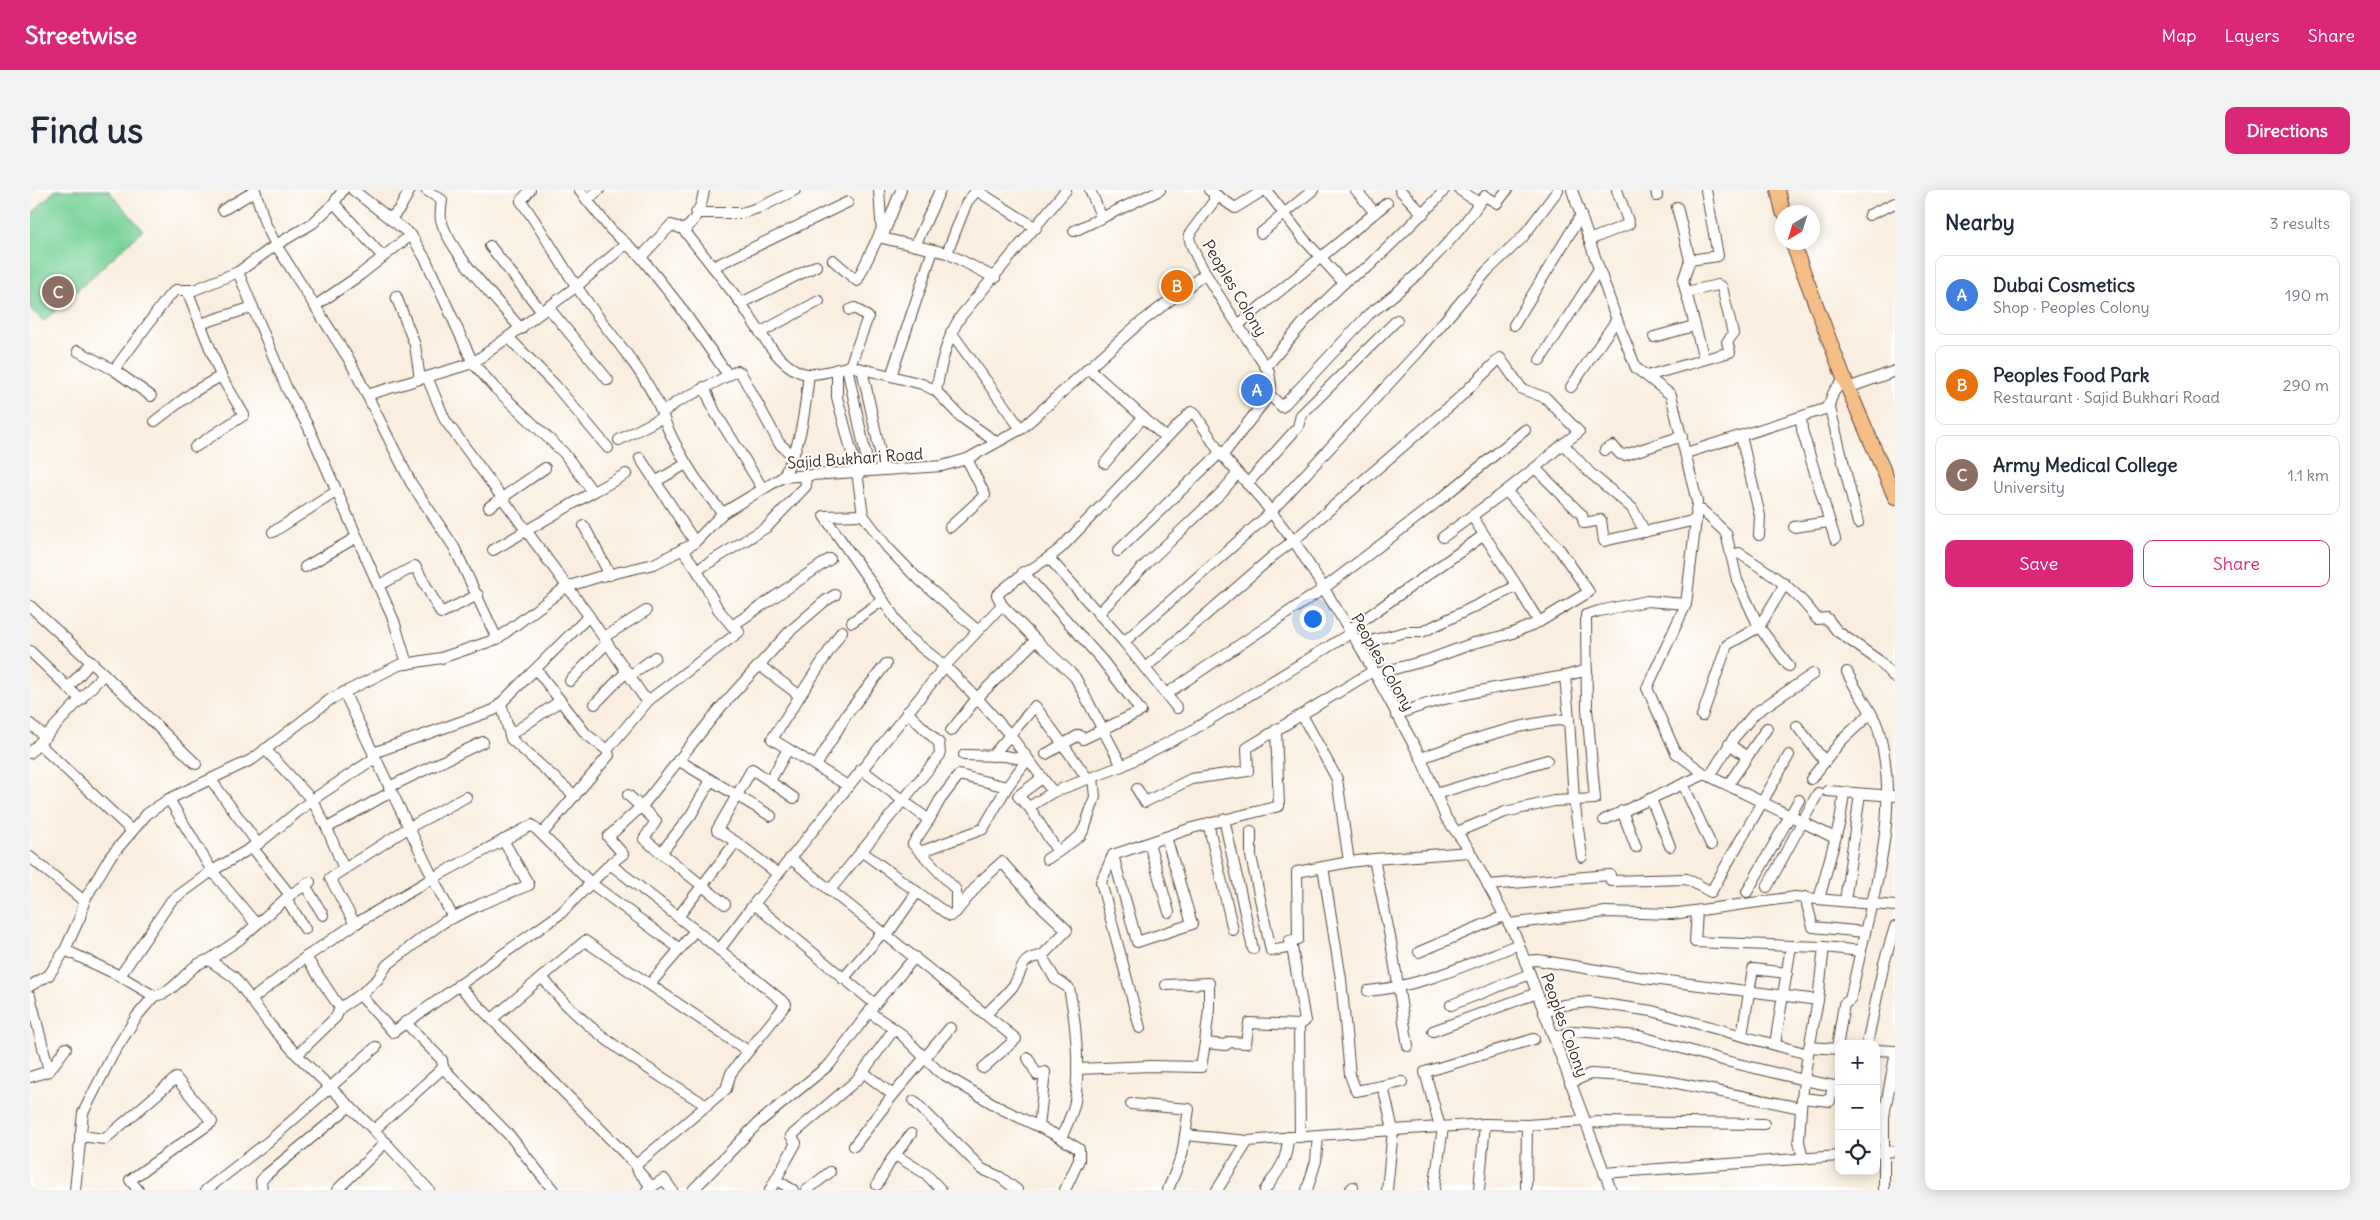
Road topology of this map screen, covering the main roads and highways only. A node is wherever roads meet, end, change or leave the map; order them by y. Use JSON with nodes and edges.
{"nodes":[{"id":1,"x":1778,"y":190,"type":"edge"},
{"id":2,"x":1781,"y":205,"type":"edge"},
{"id":3,"x":1795,"y":250,"type":"edge"},
{"id":4,"x":1895,"y":497,"type":"edge"}],
"edges":[{"from":1,"to":2,"type":"main road"},
{"from":3,"to":4,"type":"main road"}]}
